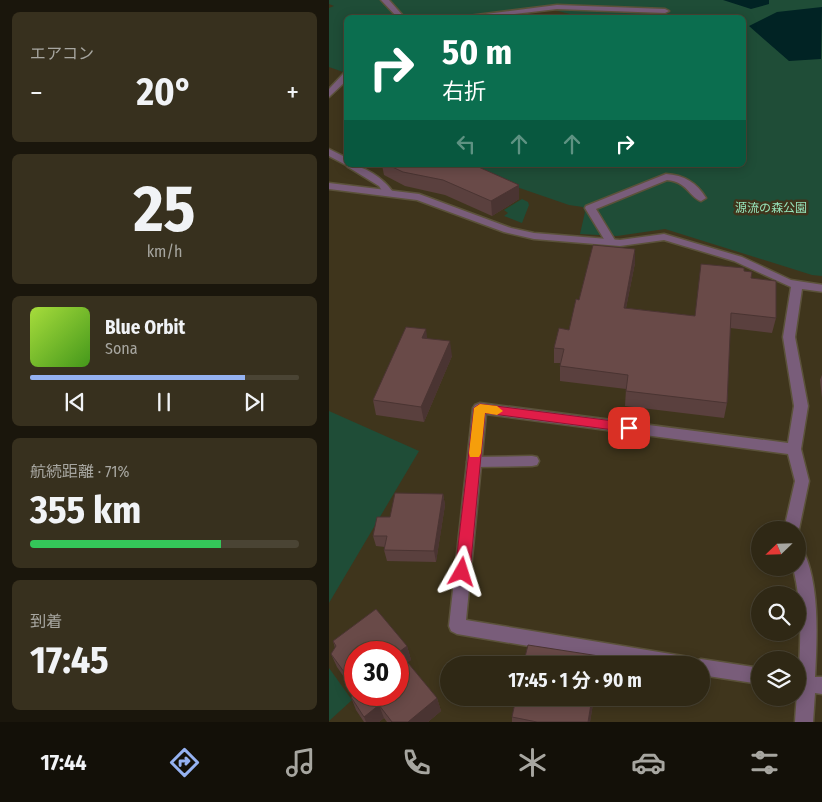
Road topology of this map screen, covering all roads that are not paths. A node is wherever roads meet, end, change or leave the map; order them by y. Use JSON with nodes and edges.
{"nodes":[{"id":1,"x":385,"y":0,"type":"edge"},
{"id":2,"x":665,"y":11,"type":"dead end"},
{"id":3,"x":399,"y":15,"type":"edge"},
{"id":4,"x":486,"y":15,"type":"edge"},
{"id":5,"x":344,"y":78,"type":"edge"},
{"id":6,"x":329,"y":94,"type":"edge"},
{"id":7,"x":329,"y":152,"type":"edge"},
{"id":8,"x":344,"y":160,"type":"edge"},
{"id":9,"x":354,"y":167,"type":"edge"},
{"id":10,"x":329,"y":186,"type":"edge"},
{"id":11,"x":388,"y":192,"type":"junction"},
{"id":12,"x":701,"y":198,"type":"dead end"},
{"id":13,"x":611,"y":242,"type":"junction"},
{"id":14,"x":797,"y":286,"type":"junction"},
{"id":15,"x":822,"y":289,"type":"edge"},
{"id":16,"x":794,"y":449,"type":"junction"},
{"id":17,"x":532,"y":460,"type":"dead end"},
{"id":18,"x":474,"y":462,"type":"junction"},
{"id":19,"x":793,"y":521,"type":"edge"},
{"id":20,"x":804,"y":576,"type":"edge"},
{"id":21,"x":635,"y":656,"type":"edge"},
{"id":22,"x":710,"y":668,"type":"edge"},
{"id":23,"x":751,"y":675,"type":"edge"},
{"id":24,"x":809,"y":684,"type":"edge"},
{"id":25,"x":804,"y":722,"type":"edge"}],
"edges":[{"from":1,"to":3,"type":"street"},
{"from":2,"to":4,"type":"street"},
{"from":5,"to":6,"type":"street"},
{"from":7,"to":8,"type":"street"},
{"from":9,"to":11,"type":"street"},
{"from":10,"to":11,"type":"street"},
{"from":11,"to":13,"type":"street"},
{"from":12,"to":13,"type":"street"},
{"from":13,"to":14,"type":"street"},
{"from":14,"to":15,"type":"street"},
{"from":14,"to":16,"type":"street"},
{"from":16,"to":18,"type":"street"},
{"from":16,"to":19,"type":"street"},
{"from":17,"to":18,"type":"street"},
{"from":18,"to":21,"type":"street"},
{"from":20,"to":24,"type":"street"},
{"from":22,"to":23,"type":"street"},
{"from":24,"to":25,"type":"street"}]}
